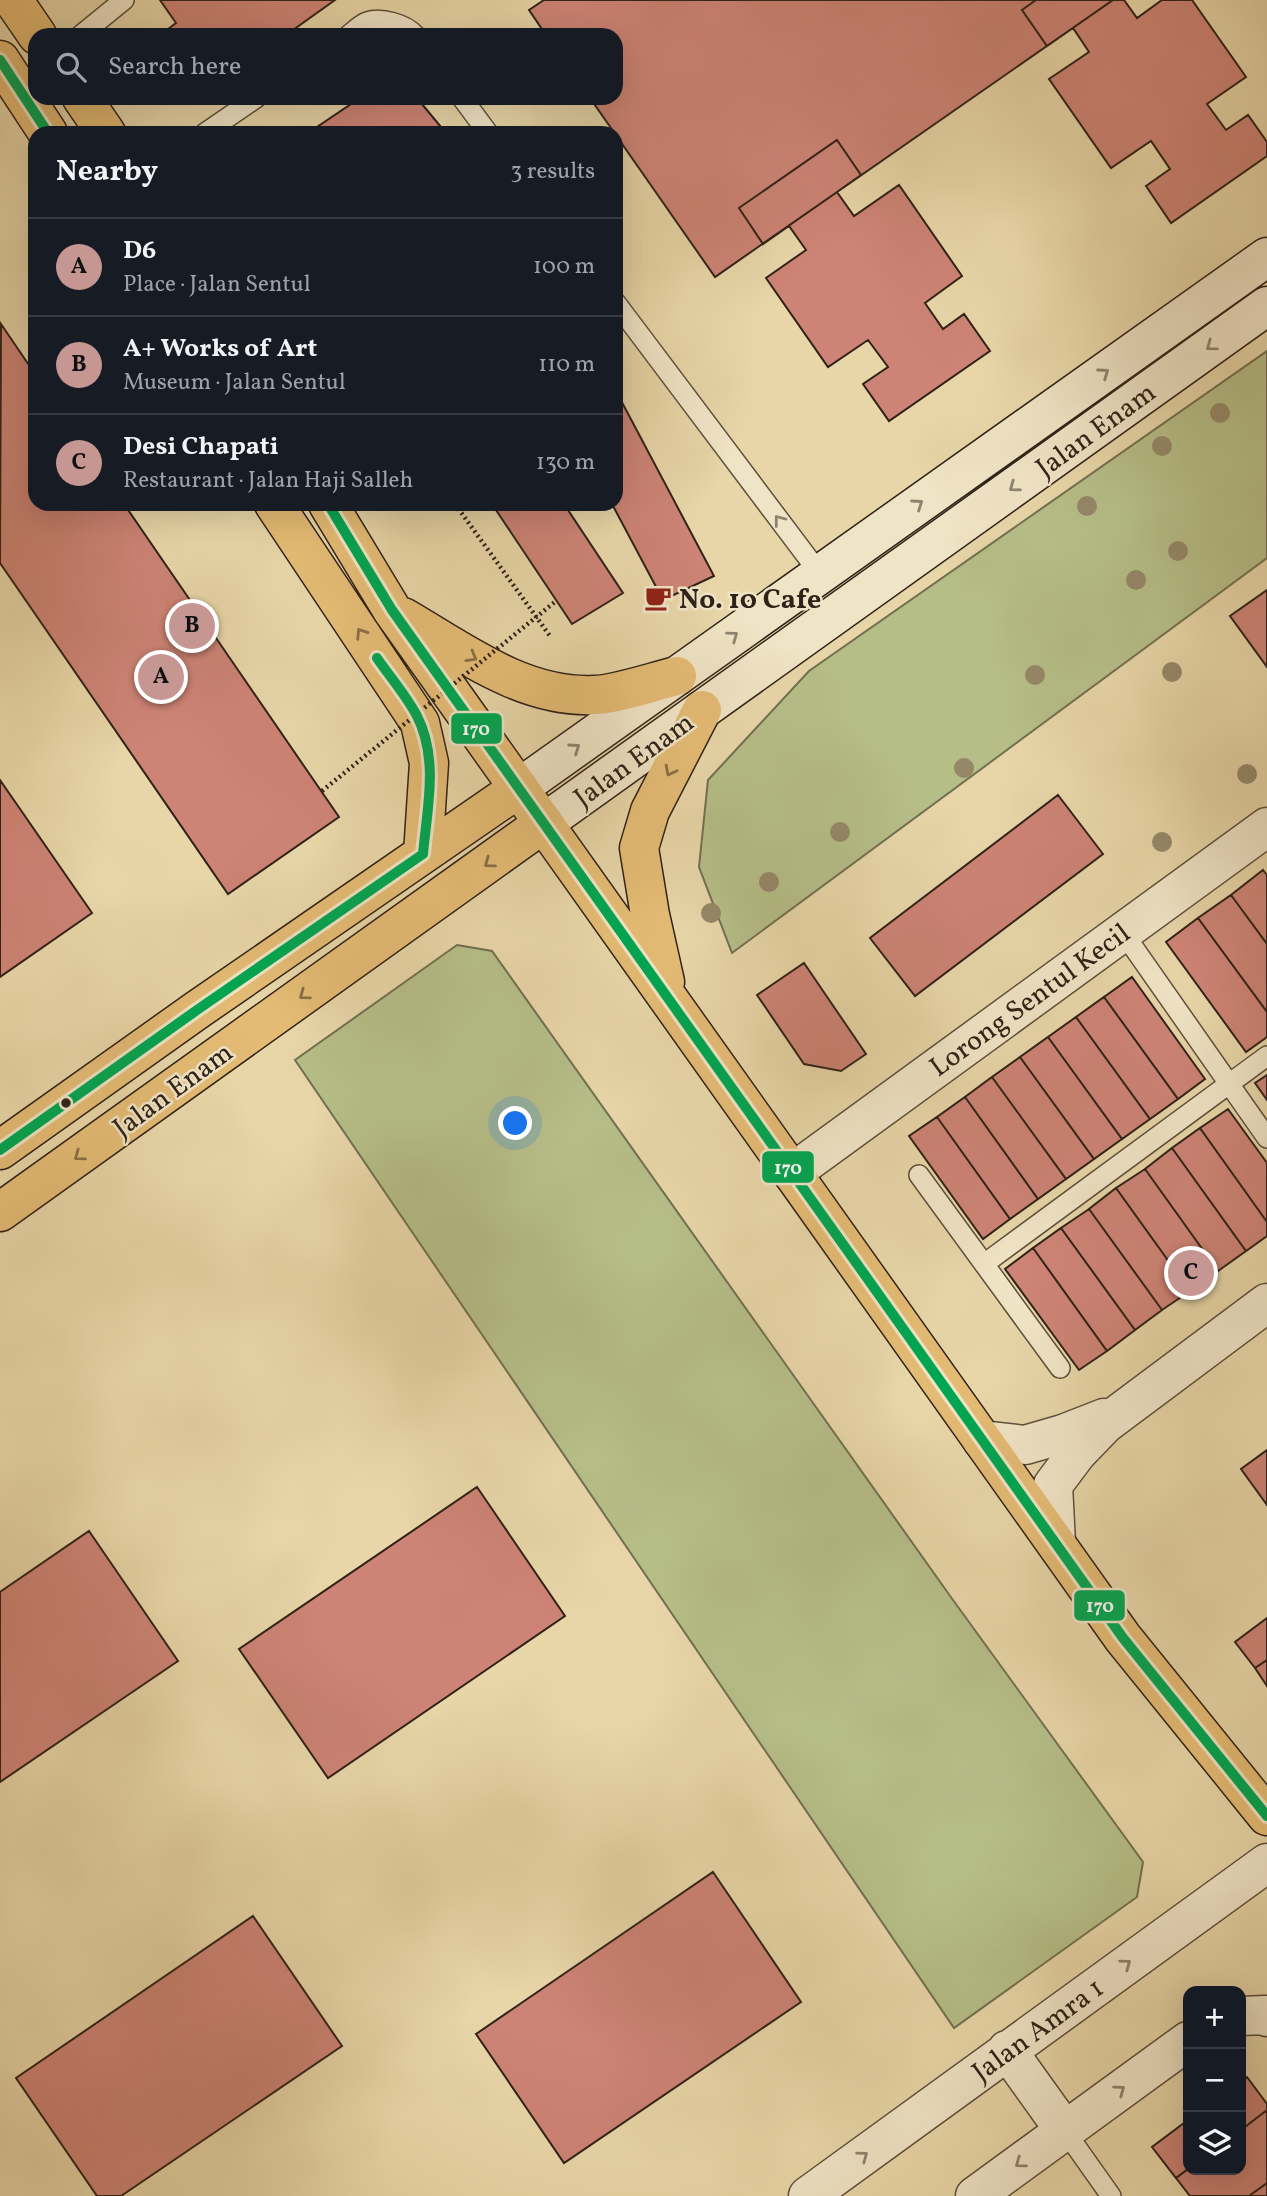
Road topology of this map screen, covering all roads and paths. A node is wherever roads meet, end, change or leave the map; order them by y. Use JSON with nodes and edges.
{"nodes":[{"id":1,"x":13,"y":0,"type":"edge"},
{"id":2,"x":124,"y":0,"type":"edge"},
{"id":3,"x":32,"y":28,"type":"edge"},
{"id":4,"x":90,"y":28,"type":"edge"},
{"id":5,"x":359,"y":28,"type":"edge"},
{"id":6,"x":405,"y":28,"type":"edge"},
{"id":7,"x":0,"y":60,"type":"edge"},
{"id":8,"x":28,"y":103,"type":"edge"},
{"id":9,"x":30,"y":105,"type":"edge"},
{"id":10,"x":87,"y":105,"type":"edge"},
{"id":11,"x":247,"y":105,"type":"edge"},
{"id":12,"x":467,"y":105,"type":"edge"},
{"id":13,"x":43,"y":126,"type":"edge"},
{"id":14,"x":101,"y":126,"type":"edge"},
{"id":15,"x":215,"y":126,"type":"edge"},
{"id":16,"x":483,"y":126,"type":"edge"},
{"id":17,"x":1267,"y":257,"type":"edge"},
{"id":18,"x":1267,"y":306,"type":"edge"},
{"id":19,"x":623,"y":312,"type":"edge"},
{"id":20,"x":279,"y":511,"type":"edge"},
{"id":21,"x":332,"y":511,"type":"edge"},
{"id":22,"x":460,"y":511,"type":"edge"},
{"id":23,"x":820,"y":574,"type":"junction"},
{"id":24,"x":556,"y":601,"type":"dead end"},
{"id":25,"x":392,"y":610,"type":"junction"},
{"id":26,"x":550,"y":636,"type":"dead end"},
{"id":27,"x":677,"y":676,"type":"junction"},
{"id":28,"x":702,"y":710,"type":"junction"},
{"id":29,"x":519,"y":788,"type":"junction"},
{"id":30,"x":322,"y":792,"type":"dead end"},
{"id":31,"x":544,"y":823,"type":"junction"},
{"id":32,"x":1267,"y":827,"type":"edge"},
{"id":33,"x":423,"y":854,"type":"junction"},
{"id":34,"x":1122,"y":931,"type":"junction"},
{"id":35,"x":669,"y":999,"type":"junction"},
{"id":36,"x":1267,"y":1056,"type":"edge"},
{"id":37,"x":1229,"y":1084,"type":"junction"},
{"id":38,"x":1267,"y":1138,"type":"edge"},
{"id":39,"x":0,"y":1150,"type":"edge"},
{"id":40,"x":792,"y":1173,"type":"junction"},
{"id":41,"x":919,"y":1175,"type":"dead end"},
{"id":42,"x":0,"y":1212,"type":"edge"},
{"id":43,"x":984,"y":1264,"type":"junction"},
{"id":44,"x":1267,"y":1303,"type":"edge"},
{"id":45,"x":1060,"y":1367,"type":"dead end"},
{"id":46,"x":1136,"y":1401,"type":"junction"},
{"id":47,"x":982,"y":1440,"type":"junction"},
{"id":48,"x":1056,"y":1544,"type":"junction"},
{"id":49,"x":1267,"y":1816,"type":"edge"},
{"id":50,"x":1267,"y":1863,"type":"edge"},
{"id":51,"x":1246,"y":2016,"type":"edge"},
{"id":52,"x":1267,"y":2017,"type":"edge"},
{"id":53,"x":1183,"y":2045,"type":"edge"},
{"id":54,"x":1007,"y":2050,"type":"junction"},
{"id":55,"x":1065,"y":2131,"type":"junction"},
{"id":56,"x":808,"y":2196,"type":"edge"},
{"id":57,"x":975,"y":2196,"type":"edge"},
{"id":58,"x":1111,"y":2196,"type":"edge"}],
"edges":[{"from":1,"to":3,"type":"main road"},
{"from":2,"to":4,"type":"lane"},
{"from":5,"to":6,"type":"lane"},
{"from":7,"to":8,"type":"main road"},
{"from":9,"to":13,"type":"main road"},
{"from":10,"to":14,"type":"main road"},
{"from":11,"to":15,"type":"lane"},
{"from":12,"to":16,"type":"lane"},
{"from":23,"to":17,"type":"street","name":"Jalan Enam","one_way":true},
{"from":18,"to":28,"type":"street","name":"Jalan Enam","one_way":true},
{"from":23,"to":19,"type":"lane","one_way":true},
{"from":33,"to":20,"type":"main road","one_way":true},
{"from":21,"to":25,"type":"main road"},
{"from":22,"to":26,"type":"path"},
{"from":27,"to":23,"type":"street","name":"Jalan Enam","one_way":true},
{"from":24,"to":30,"type":"path","bridge":true},
{"from":25,"to":27,"type":"main road","one_way":true},
{"from":25,"to":29,"type":"main road"},
{"from":29,"to":27,"type":"street","name":"Jalan Enam","one_way":true},
{"from":28,"to":31,"type":"street","name":"Jalan Enam"},
{"from":28,"to":35,"type":"main road","one_way":true},
{"from":29,"to":31,"type":"main road"},
{"from":29,"to":33,"type":"main road","name":"Jalan Enam"},
{"from":31,"to":35,"type":"main road"},
{"from":31,"to":42,"type":"main road","name":"Jalan Enam","one_way":true},
{"from":32,"to":34,"type":"street","name":"Lorong Sentul Kecil"},
{"from":33,"to":39,"type":"main road","name":"Jalan Enam"},
{"from":34,"to":37,"type":"lane"},
{"from":34,"to":40,"type":"street","name":"Lorong Sentul Kecil"},
{"from":35,"to":40,"type":"main road"},
{"from":36,"to":37,"type":"lane"},
{"from":37,"to":38,"type":"lane"},
{"from":37,"to":43,"type":"lane"},
{"from":40,"to":47,"type":"main road"},
{"from":41,"to":43,"type":"lane"},
{"from":43,"to":45,"type":"lane"},
{"from":44,"to":46,"type":"street"},
{"from":46,"to":47,"type":"street"},
{"from":46,"to":48,"type":"street"},
{"from":47,"to":48,"type":"main road"},
{"from":48,"to":49,"type":"main road"},
{"from":54,"to":50,"type":"street","name":"Jalan Amra 1","one_way":true},
{"from":51,"to":52,"type":"street"},
{"from":55,"to":53,"type":"street","one_way":true},
{"from":54,"to":55,"type":"street"},
{"from":56,"to":54,"type":"street","name":"Jalan Amra 1","one_way":true},
{"from":55,"to":57,"type":"street","one_way":true},
{"from":55,"to":58,"type":"lane"}]}
